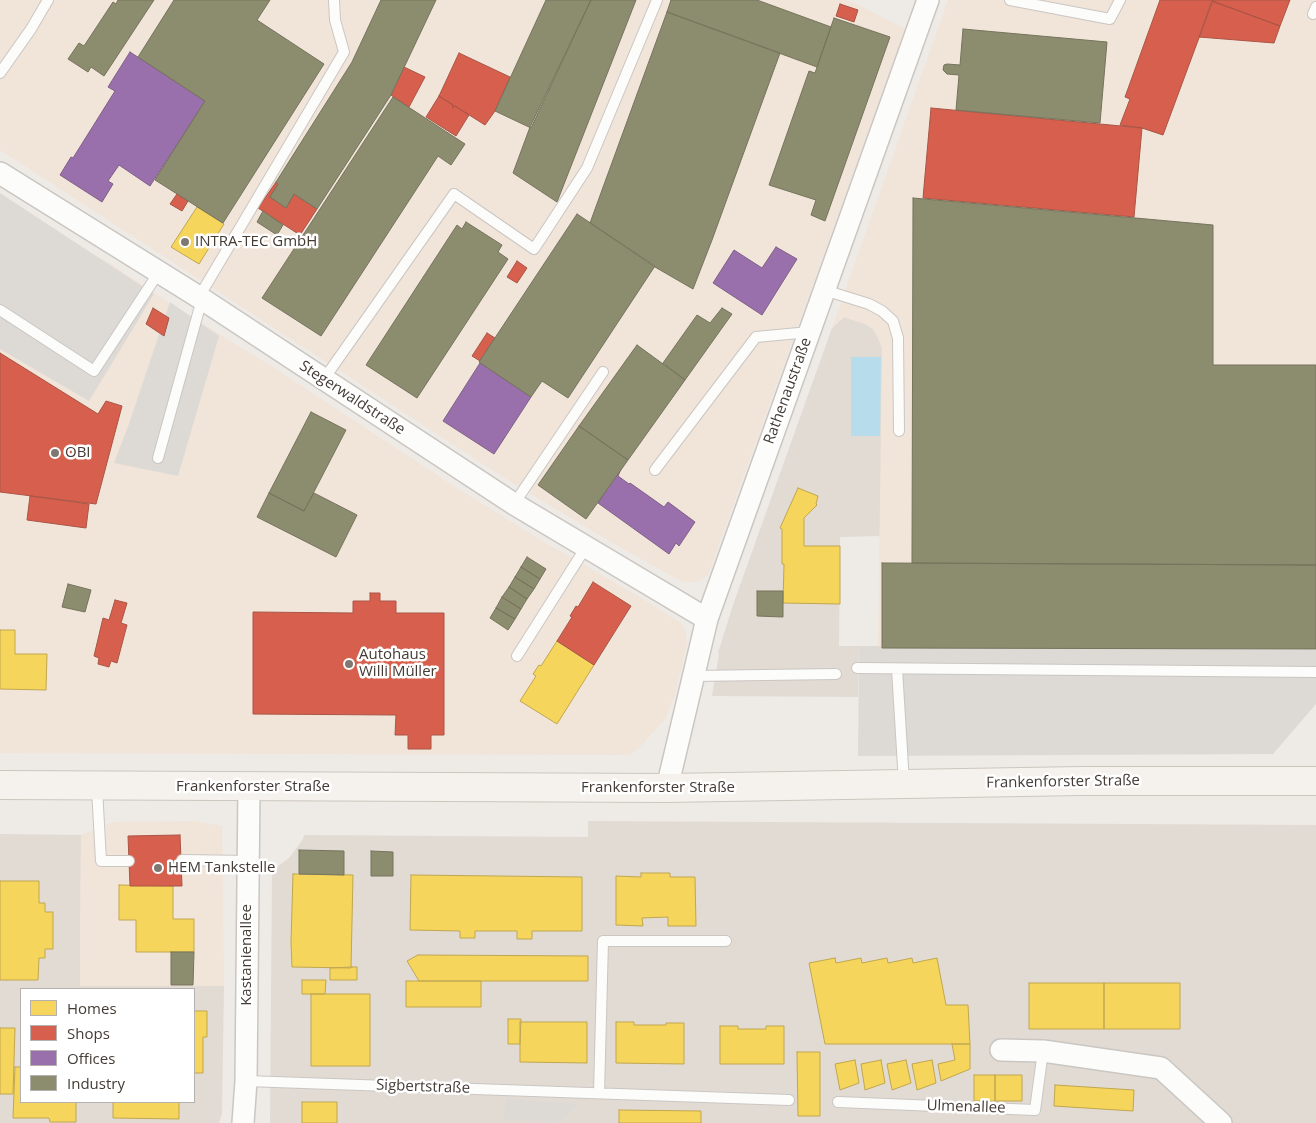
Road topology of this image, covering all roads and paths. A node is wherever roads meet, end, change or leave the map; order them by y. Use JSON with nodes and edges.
{"nodes":[{"id":1,"x":48,"y":0,"type":"edge"},
{"id":2,"x":334,"y":0,"type":"edge"},
{"id":3,"x":657,"y":0,"type":"edge"},
{"id":4,"x":928,"y":0,"type":"edge"},
{"id":5,"x":1010,"y":0,"type":"edge"},
{"id":6,"x":1120,"y":0,"type":"edge"},
{"id":7,"x":0,"y":72,"type":"edge"},
{"id":8,"x":0,"y":173,"type":"edge"},
{"id":9,"x":159,"y":272,"type":"junction"},
{"id":10,"x":824,"y":290,"type":"junction"},
{"id":11,"x":200,"y":298,"type":"junction"},
{"id":12,"x":0,"y":310,"type":"edge"},
{"id":13,"x":809,"y":332,"type":"junction"},
{"id":14,"x":604,"y":372,"type":"dead end"},
{"id":15,"x":324,"y":379,"type":"junction"},
{"id":16,"x":899,"y":431,"type":"dead end"},
{"id":17,"x":158,"y":458,"type":"dead end"},
{"id":18,"x":655,"y":470,"type":"dead end"},
{"id":19,"x":514,"y":504,"type":"junction"},
{"id":20,"x":586,"y":547,"type":"junction"},
{"id":21,"x":706,"y":618,"type":"junction"},
{"id":22,"x":517,"y":656,"type":"dead end"},
{"id":23,"x":857,"y":668,"type":"dead end"},
{"id":24,"x":897,"y":669,"type":"junction"},
{"id":25,"x":1316,"y":672,"type":"edge"},
{"id":26,"x":836,"y":674,"type":"dead end"},
{"id":27,"x":693,"y":676,"type":"junction"},
{"id":28,"x":1316,"y":781,"type":"edge"},
{"id":29,"x":904,"y":784,"type":"junction"},
{"id":30,"x":0,"y":785,"type":"edge"},
{"id":31,"x":97,"y":787,"type":"junction"},
{"id":32,"x":249,"y":787,"type":"junction"},
{"id":33,"x":667,"y":788,"type":"junction"},
{"id":34,"x":182,"y":860,"type":"dead end"},
{"id":35,"x":129,"y":861,"type":"dead end"},
{"id":36,"x":248,"y":861,"type":"junction"},
{"id":37,"x":726,"y":941,"type":"dead end"},
{"id":38,"x":1001,"y":1050,"type":"dead end"},
{"id":39,"x":1043,"y":1051,"type":"junction"},
{"id":40,"x":246,"y":1081,"type":"junction"},
{"id":41,"x":600,"y":1093,"type":"junction"},
{"id":42,"x":789,"y":1100,"type":"dead end"},
{"id":43,"x":838,"y":1102,"type":"dead end"},
{"id":44,"x":243,"y":1123,"type":"edge"},
{"id":45,"x":1221,"y":1123,"type":"edge"}],
"edges":[{"from":1,"to":7,"type":"lane"},
{"from":2,"to":11,"type":"lane"},
{"from":3,"to":15,"type":"lane"},
{"from":4,"to":10,"type":"street","name":"Rathenaustraße"},
{"from":5,"to":6,"type":"lane"},
{"from":8,"to":9,"type":"street","name":"Stegerwaldstraße"},
{"from":9,"to":11,"type":"street","name":"Stegerwaldstraße"},
{"from":9,"to":12,"type":"lane"},
{"from":10,"to":13,"type":"street","name":"Rathenaustraße"},
{"from":10,"to":16,"type":"lane"},
{"from":11,"to":15,"type":"street","name":"Stegerwaldstraße"},
{"from":11,"to":17,"type":"lane"},
{"from":13,"to":18,"type":"lane"},
{"from":13,"to":21,"type":"street","name":"Rathenaustraße"},
{"from":14,"to":19,"type":"lane"},
{"from":15,"to":19,"type":"street","name":"Stegerwaldstraße"},
{"from":19,"to":20,"type":"street","name":"Stegerwaldstraße"},
{"from":20,"to":21,"type":"street","name":"Stegerwaldstraße"},
{"from":20,"to":22,"type":"lane"},
{"from":21,"to":27,"type":"street","name":"Rathenaustraße"},
{"from":23,"to":24,"type":"lane"},
{"from":24,"to":25,"type":"lane"},
{"from":24,"to":29,"type":"lane"},
{"from":26,"to":27,"type":"lane"},
{"from":27,"to":33,"type":"street","name":"Rathenaustraße"},
{"from":28,"to":29,"type":"main road","name":"Frankenforster Straße"},
{"from":29,"to":33,"type":"main road","name":"Frankenforster Straße"},
{"from":30,"to":31,"type":"main road","name":"Frankenforster Straße"},
{"from":31,"to":32,"type":"main road","name":"Frankenforster Straße"},
{"from":31,"to":35,"type":"lane"},
{"from":32,"to":33,"type":"main road","name":"Frankenforster Straße"},
{"from":32,"to":36,"type":"street","name":"Kastanienallee"},
{"from":34,"to":36,"type":"lane"},
{"from":36,"to":40,"type":"street","name":"Kastanienallee"},
{"from":37,"to":41,"type":"lane"},
{"from":38,"to":39,"type":"street"},
{"from":39,"to":43,"type":"lane","name":"Ulmenallee"},
{"from":39,"to":45,"type":"street"},
{"from":40,"to":41,"type":"lane","name":"Sigbertstraße"},
{"from":40,"to":44,"type":"street","name":"Kastanienallee"},
{"from":41,"to":42,"type":"lane","name":"Sigbertstraße"}]}
